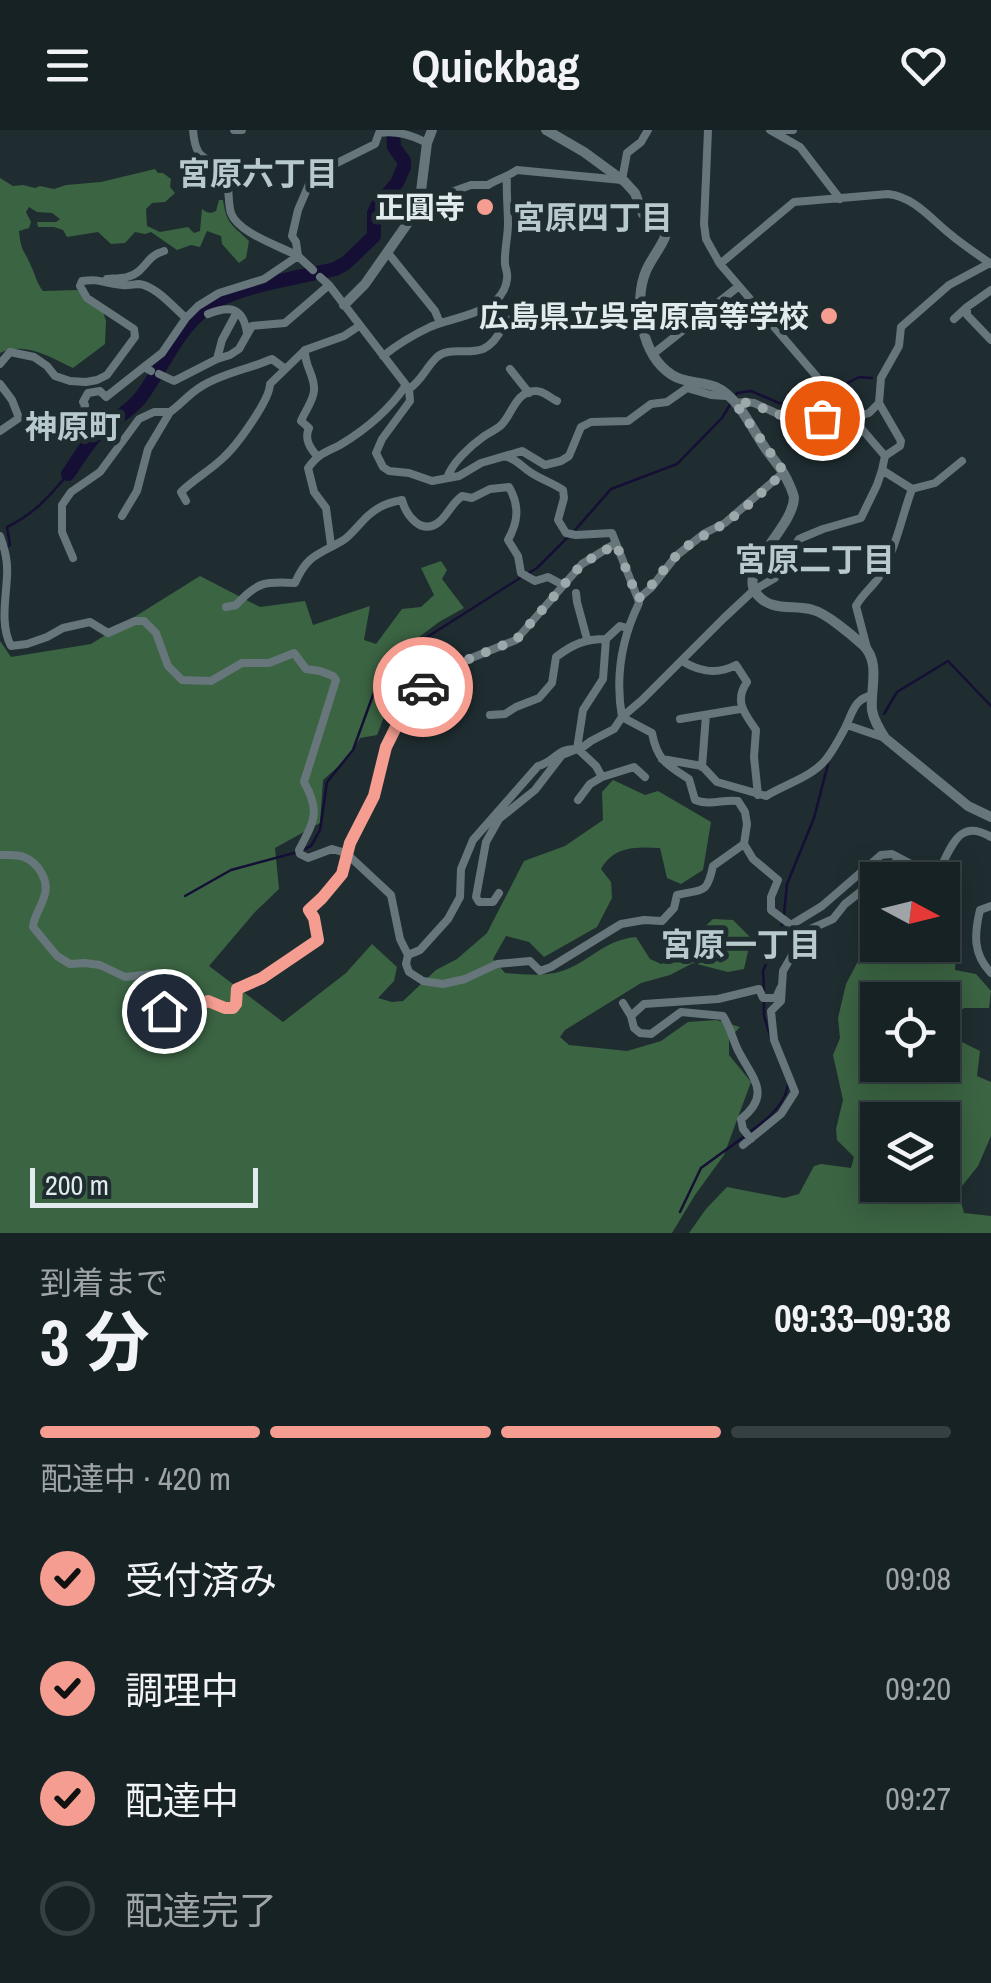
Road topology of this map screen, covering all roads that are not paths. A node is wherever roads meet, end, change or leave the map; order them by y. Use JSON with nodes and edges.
{"nodes":[{"id":1,"x":432,"y":130,"type":"edge"},
{"id":2,"x":546,"y":130,"type":"edge"},
{"id":3,"x":648,"y":130,"type":"edge"},
{"id":4,"x":708,"y":130,"type":"edge"},
{"id":5,"x":770,"y":130,"type":"edge"},
{"id":6,"x":783,"y":130,"type":"edge"},
{"id":7,"x":792,"y":130,"type":"edge"},
{"id":8,"x":394,"y":131,"type":"edge"},
{"id":9,"x":195,"y":133,"type":"edge"},
{"id":10,"x":427,"y":143,"type":"junction"},
{"id":11,"x":507,"y":177,"type":"junction"},
{"id":12,"x":622,"y":180,"type":"junction"},
{"id":13,"x":840,"y":200,"type":"junction"},
{"id":14,"x":419,"y":207,"type":"junction"},
{"id":15,"x":164,"y":251,"type":"dead end"},
{"id":16,"x":388,"y":253,"type":"junction"},
{"id":17,"x":298,"y":256,"type":"junction"},
{"id":18,"x":720,"y":264,"type":"junction"},
{"id":19,"x":990,"y":264,"type":"edge"},
{"id":20,"x":102,"y":279,"type":"junction"},
{"id":21,"x":328,"y":285,"type":"junction"},
{"id":22,"x":739,"y":286,"type":"junction"},
{"id":23,"x":991,"y":290,"type":"edge"},
{"id":24,"x":530,"y":304,"type":"dead end"},
{"id":25,"x":344,"y":305,"type":"junction"},
{"id":26,"x":489,"y":306,"type":"junction"},
{"id":27,"x":967,"y":307,"type":"junction"},
{"id":28,"x":237,"y":312,"type":"junction"},
{"id":29,"x":208,"y":314,"type":"dead end"},
{"id":30,"x":186,"y":318,"type":"junction"},
{"id":31,"x":954,"y":319,"type":"dead end"},
{"id":32,"x":507,"y":322,"type":"junction"},
{"id":33,"x":440,"y":323,"type":"junction"},
{"id":34,"x":358,"y":326,"type":"junction"},
{"id":35,"x":247,"y":334,"type":"junction"},
{"id":36,"x":991,"y":340,"type":"edge"},
{"id":37,"x":305,"y":350,"type":"junction"},
{"id":38,"x":653,"y":354,"type":"junction"},
{"id":39,"x":384,"y":356,"type":"junction"},
{"id":40,"x":218,"y":358,"type":"junction"},
{"id":41,"x":0,"y":364,"type":"edge"},
{"id":42,"x":284,"y":368,"type":"junction"},
{"id":43,"x":510,"y":369,"type":"dead end"},
{"id":44,"x":151,"y":371,"type":"junction"},
{"id":45,"x":0,"y":384,"type":"edge"},
{"id":46,"x":408,"y":387,"type":"junction"},
{"id":47,"x":529,"y":392,"type":"junction"},
{"id":48,"x":730,"y":400,"type":"junction"},
{"id":49,"x":557,"y":401,"type":"dead end"},
{"id":50,"x":839,"y":402,"type":"junction"},
{"id":51,"x":879,"y":403,"type":"junction"},
{"id":52,"x":846,"y":410,"type":"junction"},
{"id":53,"x":170,"y":412,"type":"junction"},
{"id":54,"x":84,"y":417,"type":"dead end"},
{"id":55,"x":0,"y":431,"type":"edge"},
{"id":56,"x":317,"y":456,"type":"junction"},
{"id":57,"x":885,"y":456,"type":"junction"},
{"id":58,"x":507,"y":457,"type":"junction"},
{"id":59,"x":962,"y":461,"type":"dead end"},
{"id":60,"x":882,"y":470,"type":"junction"},
{"id":61,"x":784,"y":472,"type":"junction"},
{"id":62,"x":447,"y":478,"type":"junction"},
{"id":63,"x":912,"y":489,"type":"junction"},
{"id":64,"x":186,"y":501,"type":"dead end"},
{"id":65,"x":122,"y":516,"type":"dead end"},
{"id":66,"x":0,"y":536,"type":"edge"},
{"id":67,"x":616,"y":544,"type":"junction"},
{"id":68,"x":332,"y":545,"type":"junction"},
{"id":69,"x":73,"y":558,"type":"dead end"},
{"id":70,"x":564,"y":585,"type":"junction"},
{"id":71,"x":754,"y":590,"type":"junction"},
{"id":72,"x":576,"y":592,"type":"dead end"},
{"id":73,"x":638,"y":599,"type":"junction"},
{"id":74,"x":226,"y":607,"type":"dead end"},
{"id":75,"x":627,"y":628,"type":"junction"},
{"id":76,"x":588,"y":639,"type":"junction"},
{"id":77,"x":606,"y":639,"type":"junction"},
{"id":78,"x":867,"y":648,"type":"junction"},
{"id":79,"x":682,"y":661,"type":"junction"},
{"id":80,"x":873,"y":695,"type":"junction"},
{"id":81,"x":740,"y":709,"type":"junction"},
{"id":82,"x":706,"y":714,"type":"junction"},
{"id":83,"x":490,"y":716,"type":"dead end"},
{"id":84,"x":622,"y":717,"type":"junction"},
{"id":85,"x":680,"y":719,"type":"dead end"},
{"id":86,"x":847,"y":726,"type":"junction"},
{"id":87,"x":885,"y":738,"type":"junction"},
{"id":88,"x":578,"y":749,"type":"junction"},
{"id":89,"x":662,"y":759,"type":"junction"},
{"id":90,"x":702,"y":766,"type":"junction"},
{"id":91,"x":602,"y":777,"type":"junction"},
{"id":92,"x":645,"y":777,"type":"dead end"},
{"id":93,"x":378,"y":783,"type":"junction"},
{"id":94,"x":758,"y":796,"type":"junction"},
{"id":95,"x":578,"y":800,"type":"dead end"},
{"id":96,"x":381,"y":801,"type":"dead end"},
{"id":97,"x":991,"y":817,"type":"edge"},
{"id":98,"x":991,"y":837,"type":"edge"},
{"id":99,"x":744,"y":844,"type":"junction"},
{"id":100,"x":346,"y":853,"type":"junction"},
{"id":101,"x":0,"y":855,"type":"edge"},
{"id":102,"x":900,"y":858,"type":"junction"},
{"id":103,"x":499,"y":893,"type":"dead end"},
{"id":104,"x":991,"y":906,"type":"edge"},
{"id":105,"x":792,"y":925,"type":"junction"},
{"id":106,"x":806,"y":932,"type":"junction"},
{"id":107,"x":408,"y":955,"type":"junction"},
{"id":108,"x":991,"y":973,"type":"edge"},
{"id":109,"x":783,"y":983,"type":"junction"},
{"id":110,"x":623,"y":1003,"type":"dead end"},
{"id":111,"x":631,"y":1016,"type":"junction"}],
"edges":[{"from":1,"to":10,"type":"street"},
{"from":2,"to":12,"type":"street"},
{"from":3,"to":12,"type":"street"},
{"from":4,"to":18,"type":"street"},
{"from":5,"to":13,"type":"street"},
{"from":6,"to":7,"type":"street"},
{"from":8,"to":10,"type":"street"},
{"from":8,"to":17,"type":"street"},
{"from":9,"to":17,"type":"street"},
{"from":10,"to":14,"type":"street"},
{"from":11,"to":12,"type":"street"},
{"from":11,"to":14,"type":"street"},
{"from":11,"to":26,"type":"street"},
{"from":12,"to":38,"type":"street"},
{"from":13,"to":18,"type":"street"},
{"from":13,"to":19,"type":"street"},
{"from":14,"to":16,"type":"street"},
{"from":15,"to":20,"type":"street"},
{"from":16,"to":25,"type":"street"},
{"from":16,"to":33,"type":"street"},
{"from":17,"to":21,"type":"street"},
{"from":17,"to":30,"type":"street"},
{"from":18,"to":22,"type":"street"},
{"from":19,"to":51,"type":"street"},
{"from":20,"to":30,"type":"street"},
{"from":20,"to":41,"type":"street"},
{"from":21,"to":25,"type":"street"},
{"from":21,"to":35,"type":"street"},
{"from":22,"to":38,"type":"street"},
{"from":22,"to":50,"type":"street"},
{"from":23,"to":27,"type":"street"},
{"from":24,"to":32,"type":"street"},
{"from":25,"to":34,"type":"street"},
{"from":26,"to":32,"type":"street"},
{"from":26,"to":33,"type":"street"},
{"from":27,"to":31,"type":"street"},
{"from":27,"to":36,"type":"street"},
{"from":28,"to":29,"type":"street"},
{"from":28,"to":35,"type":"street"},
{"from":28,"to":40,"type":"street"},
{"from":30,"to":44,"type":"street"},
{"from":32,"to":46,"type":"street"},
{"from":33,"to":39,"type":"street"},
{"from":34,"to":37,"type":"street"},
{"from":34,"to":39,"type":"street"},
{"from":35,"to":40,"type":"street"},
{"from":37,"to":42,"type":"street"},
{"from":37,"to":56,"type":"street"},
{"from":38,"to":48,"type":"street"},
{"from":39,"to":46,"type":"street"},
{"from":40,"to":44,"type":"street"},
{"from":42,"to":53,"type":"street"},
{"from":42,"to":64,"type":"street"},
{"from":43,"to":47,"type":"street"},
{"from":44,"to":54,"type":"street"},
{"from":45,"to":55,"type":"street"},
{"from":46,"to":56,"type":"street"},
{"from":46,"to":62,"type":"street"},
{"from":47,"to":49,"type":"street"},
{"from":47,"to":62,"type":"street"},
{"from":48,"to":52,"type":"street"},
{"from":48,"to":58,"type":"street"},
{"from":48,"to":61,"type":"street"},
{"from":50,"to":51,"type":"street"},
{"from":50,"to":52,"type":"street"},
{"from":51,"to":57,"type":"street"},
{"from":52,"to":57,"type":"street"},
{"from":53,"to":65,"type":"street"},
{"from":53,"to":69,"type":"street"},
{"from":56,"to":68,"type":"street"},
{"from":57,"to":60,"type":"street"},
{"from":58,"to":62,"type":"street"},
{"from":58,"to":67,"type":"street"},
{"from":59,"to":63,"type":"street"},
{"from":60,"to":63,"type":"street"},
{"from":60,"to":71,"type":"street"},
{"from":61,"to":71,"type":"street"},
{"from":61,"to":73,"type":"street"},
{"from":63,"to":78,"type":"street"},
{"from":66,"to":100,"type":"street"},
{"from":67,"to":70,"type":"street"},
{"from":67,"to":73,"type":"street"},
{"from":68,"to":70,"type":"street"},
{"from":68,"to":74,"type":"street"},
{"from":70,"to":93,"type":"street"},
{"from":71,"to":78,"type":"street"},
{"from":71,"to":79,"type":"street"},
{"from":72,"to":76,"type":"street"},
{"from":73,"to":75,"type":"street"},
{"from":75,"to":77,"type":"street"},
{"from":75,"to":84,"type":"street"},
{"from":76,"to":77,"type":"street"},
{"from":76,"to":83,"type":"street"},
{"from":77,"to":88,"type":"street"},
{"from":78,"to":80,"type":"street"},
{"from":79,"to":81,"type":"street"},
{"from":79,"to":84,"type":"street"},
{"from":80,"to":86,"type":"street"},
{"from":80,"to":87,"type":"street"},
{"from":81,"to":82,"type":"street"},
{"from":81,"to":94,"type":"street"},
{"from":82,"to":85,"type":"street"},
{"from":82,"to":90,"type":"street"},
{"from":84,"to":88,"type":"street"},
{"from":84,"to":89,"type":"street"},
{"from":86,"to":87,"type":"street"},
{"from":86,"to":94,"type":"street"},
{"from":87,"to":97,"type":"street"},
{"from":88,"to":91,"type":"street"},
{"from":88,"to":103,"type":"street"},
{"from":88,"to":107,"type":"street"},
{"from":89,"to":90,"type":"street"},
{"from":89,"to":99,"type":"street"},
{"from":90,"to":94,"type":"street"},
{"from":91,"to":92,"type":"street"},
{"from":91,"to":95,"type":"street"},
{"from":93,"to":96,"type":"street"},
{"from":93,"to":100,"type":"street"},
{"from":98,"to":102,"type":"street"},
{"from":99,"to":105,"type":"street"},
{"from":99,"to":107,"type":"street"},
{"from":100,"to":101,"type":"street"},
{"from":100,"to":107,"type":"street"},
{"from":102,"to":105,"type":"street"},
{"from":102,"to":106,"type":"street"},
{"from":104,"to":108,"type":"street"},
{"from":105,"to":106,"type":"street"},
{"from":106,"to":109,"type":"street"},
{"from":109,"to":111,"type":"street"},
{"from":109,"to":111,"type":"street"},
{"from":110,"to":111,"type":"street"}]}
